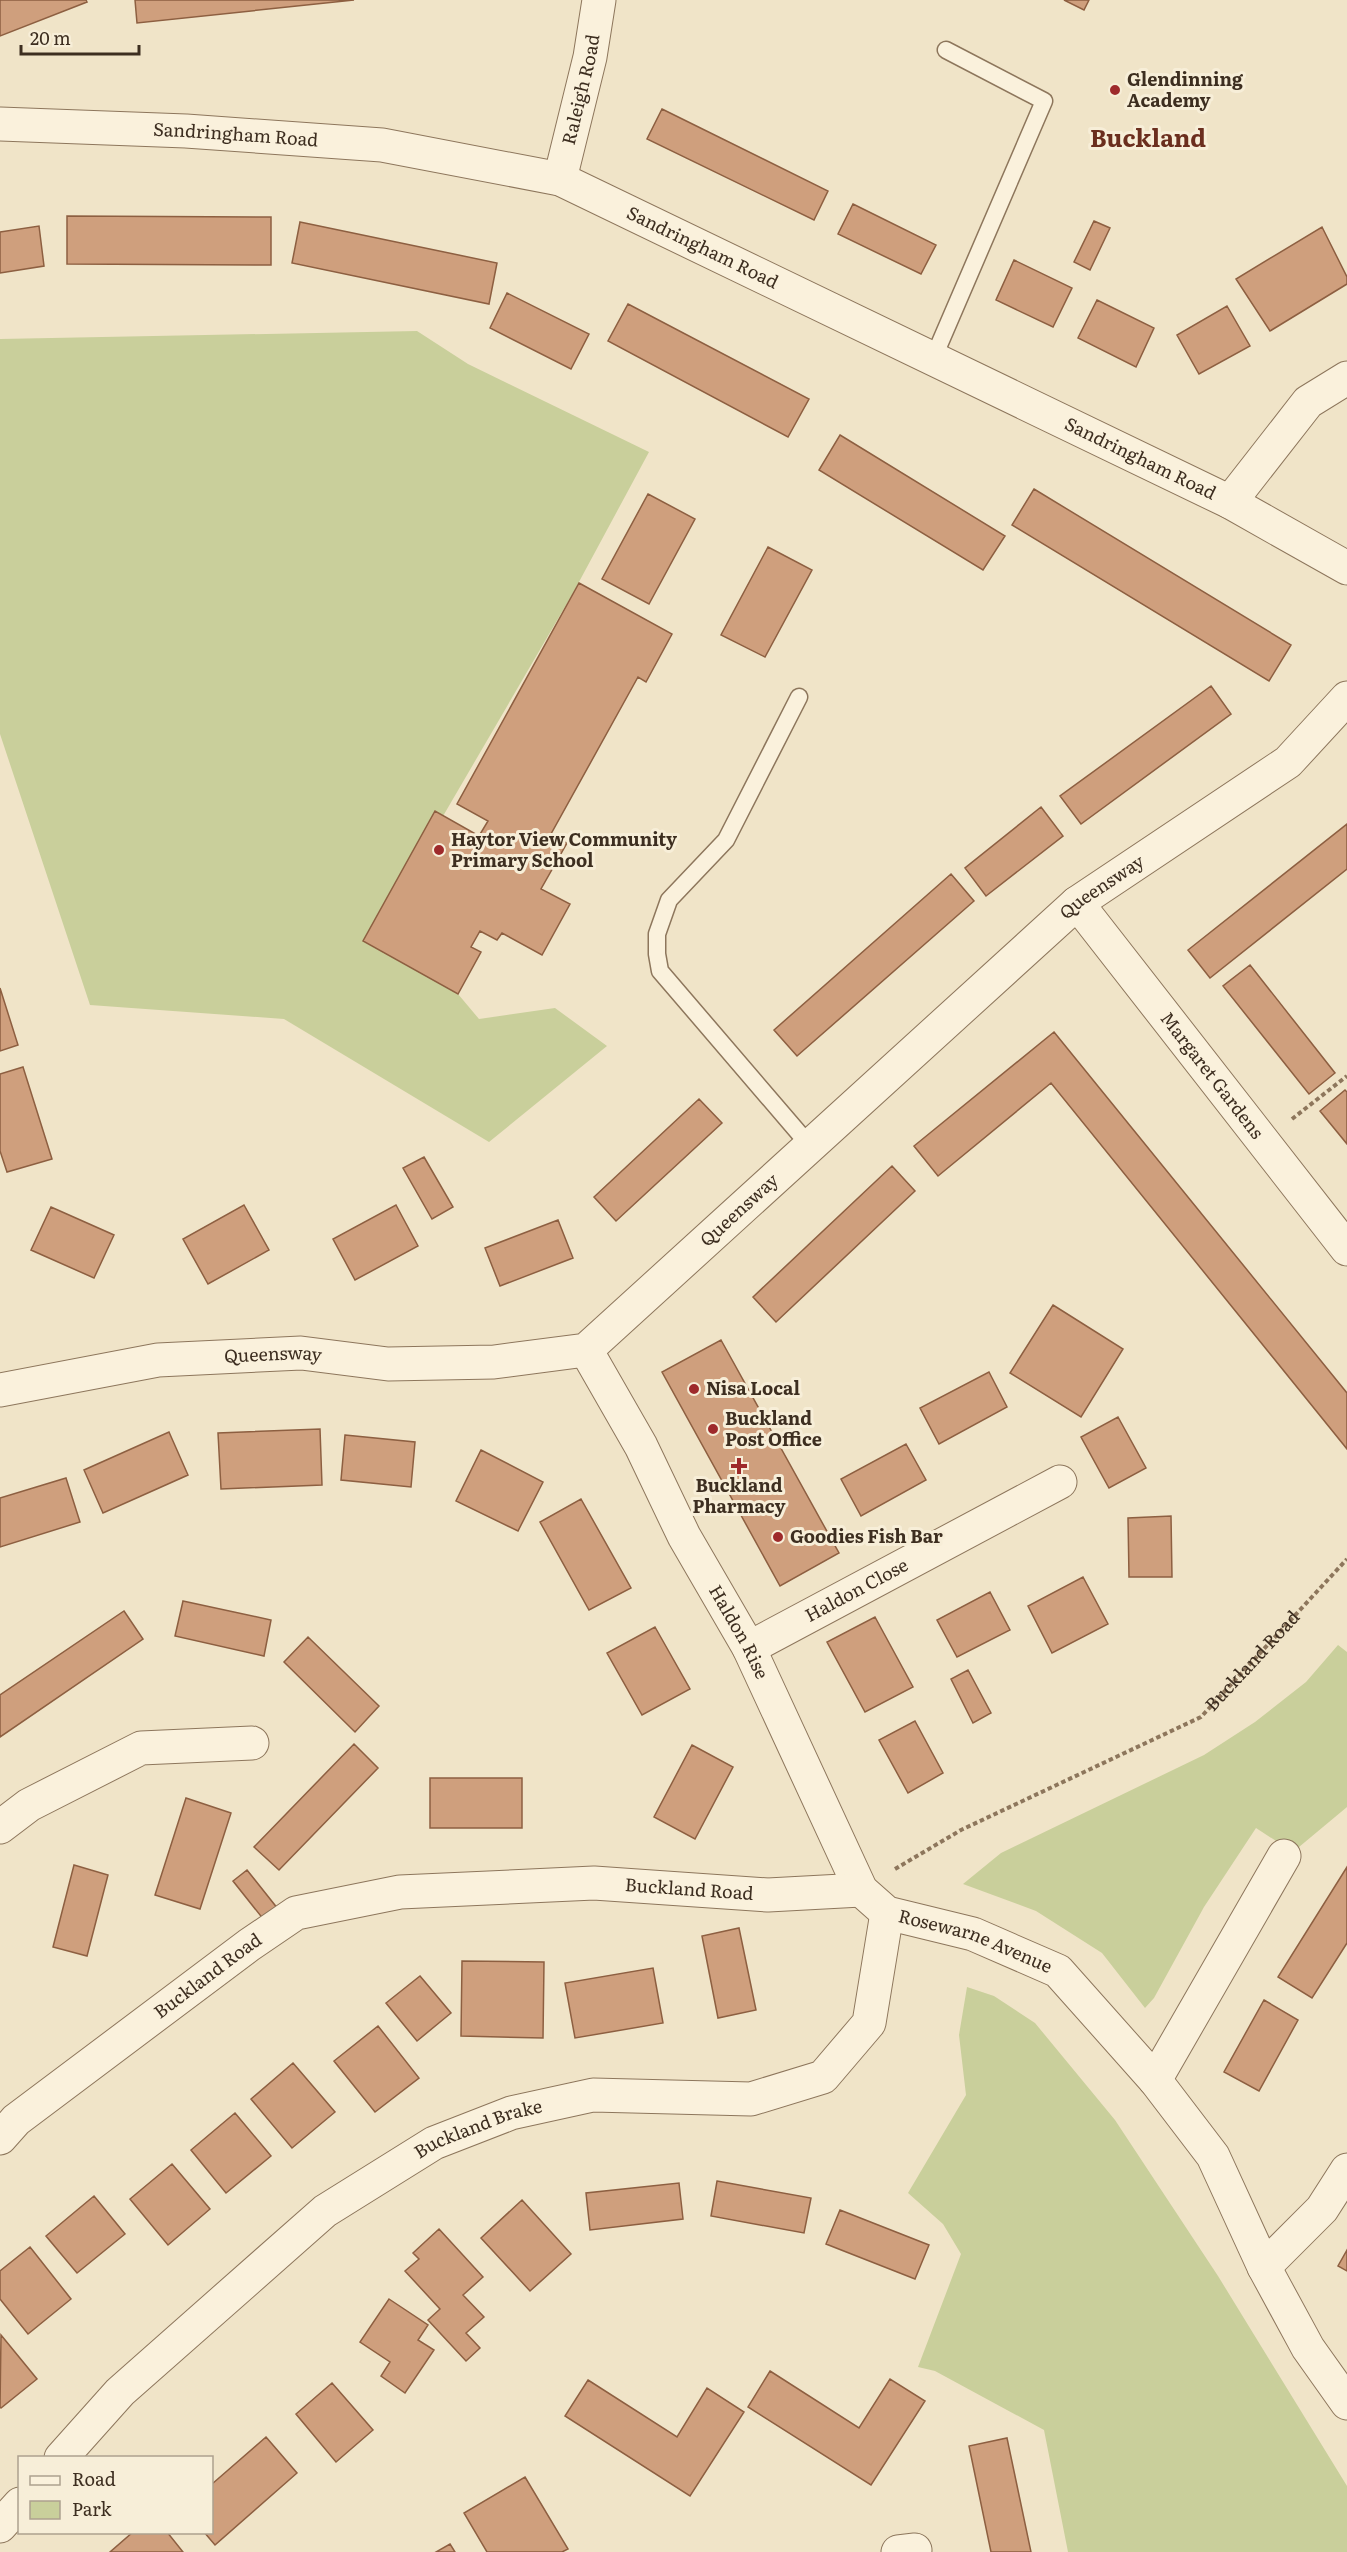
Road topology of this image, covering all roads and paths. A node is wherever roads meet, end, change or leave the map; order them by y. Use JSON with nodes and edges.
{"nodes":[{"id":1,"x":599,"y":0,"type":"edge"},
{"id":2,"x":946,"y":50,"type":"dead end"},
{"id":3,"x":0,"y":124,"type":"edge"},
{"id":4,"x":560,"y":179,"type":"junction"},
{"id":5,"x":933,"y":359,"type":"junction"},
{"id":6,"x":1347,"y":378,"type":"edge"},
{"id":7,"x":1230,"y":502,"type":"junction"},
{"id":8,"x":1347,"y":568,"type":"edge"},
{"id":9,"x":798,"y":697,"type":"dead end"},
{"id":10,"x":1347,"y":698,"type":"edge"},
{"id":11,"x":1077,"y":903,"type":"junction"},
{"id":12,"x":1347,"y":1076,"type":"edge"},
{"id":13,"x":1264,"y":1142,"type":"junction"},
{"id":14,"x":810,"y":1146,"type":"junction"},
{"id":15,"x":1347,"y":1249,"type":"edge"},
{"id":16,"x":586,"y":1350,"type":"junction"},
{"id":17,"x":0,"y":1390,"type":"edge"},
{"id":18,"x":1060,"y":1482,"type":"dead end"},
{"id":19,"x":1347,"y":1559,"type":"edge"},
{"id":20,"x":749,"y":1648,"type":"junction"},
{"id":21,"x":252,"y":1743,"type":"dead end"},
{"id":22,"x":0,"y":1827,"type":"edge"},
{"id":23,"x":1284,"y":1856,"type":"dead end"},
{"id":24,"x":861,"y":1890,"type":"junction"},
{"id":25,"x":887,"y":1913,"type":"junction"},
{"id":26,"x":1155,"y":2080,"type":"junction"},
{"id":27,"x":0,"y":2138,"type":"edge"},
{"id":28,"x":1347,"y":2170,"type":"edge"},
{"id":29,"x":1264,"y":2267,"type":"junction"},
{"id":30,"x":1347,"y":2403,"type":"edge"},
{"id":31,"x":62,"y":2456,"type":"edge"},
{"id":32,"x":18,"y":2506,"type":"edge"},
{"id":33,"x":0,"y":2526,"type":"edge"}],
"edges":[{"from":1,"to":4,"type":"street","name":"Raleigh Road"},
{"from":2,"to":5,"type":"lane"},
{"from":3,"to":4,"type":"street","name":"Sandringham Road"},
{"from":4,"to":5,"type":"street","name":"Sandringham Road"},
{"from":5,"to":7,"type":"street","name":"Sandringham Road"},
{"from":6,"to":7,"type":"street"},
{"from":7,"to":8,"type":"street","name":"Sandringham Road"},
{"from":9,"to":14,"type":"lane"},
{"from":10,"to":11,"type":"street","name":"Queensway"},
{"from":11,"to":13,"type":"street","name":"Margaret Gardens"},
{"from":11,"to":14,"type":"street","name":"Queensway"},
{"from":12,"to":13,"type":"path"},
{"from":13,"to":15,"type":"street","name":"Margaret Gardens"},
{"from":14,"to":16,"type":"street","name":"Queensway"},
{"from":16,"to":17,"type":"street","name":"Queensway"},
{"from":16,"to":20,"type":"street","name":"Haldon Rise"},
{"from":18,"to":20,"type":"street","name":"Haldon Close"},
{"from":19,"to":24,"type":"path","name":"Buckland Road"},
{"from":20,"to":24,"type":"street","name":"Haldon Rise"},
{"from":21,"to":22,"type":"street"},
{"from":23,"to":26,"type":"street"},
{"from":24,"to":25,"type":"street","name":"Haldon Rise"},
{"from":24,"to":27,"type":"street","name":"Buckland Road"},
{"from":25,"to":26,"type":"street","name":"Rosewarne Avenue"},
{"from":25,"to":31,"type":"street","name":"Buckland Brake"},
{"from":26,"to":29,"type":"street","name":"Rosewarne Avenue"},
{"from":28,"to":29,"type":"street"},
{"from":29,"to":30,"type":"street","name":"Rosewarne Avenue"},
{"from":32,"to":33,"type":"street"}]}
